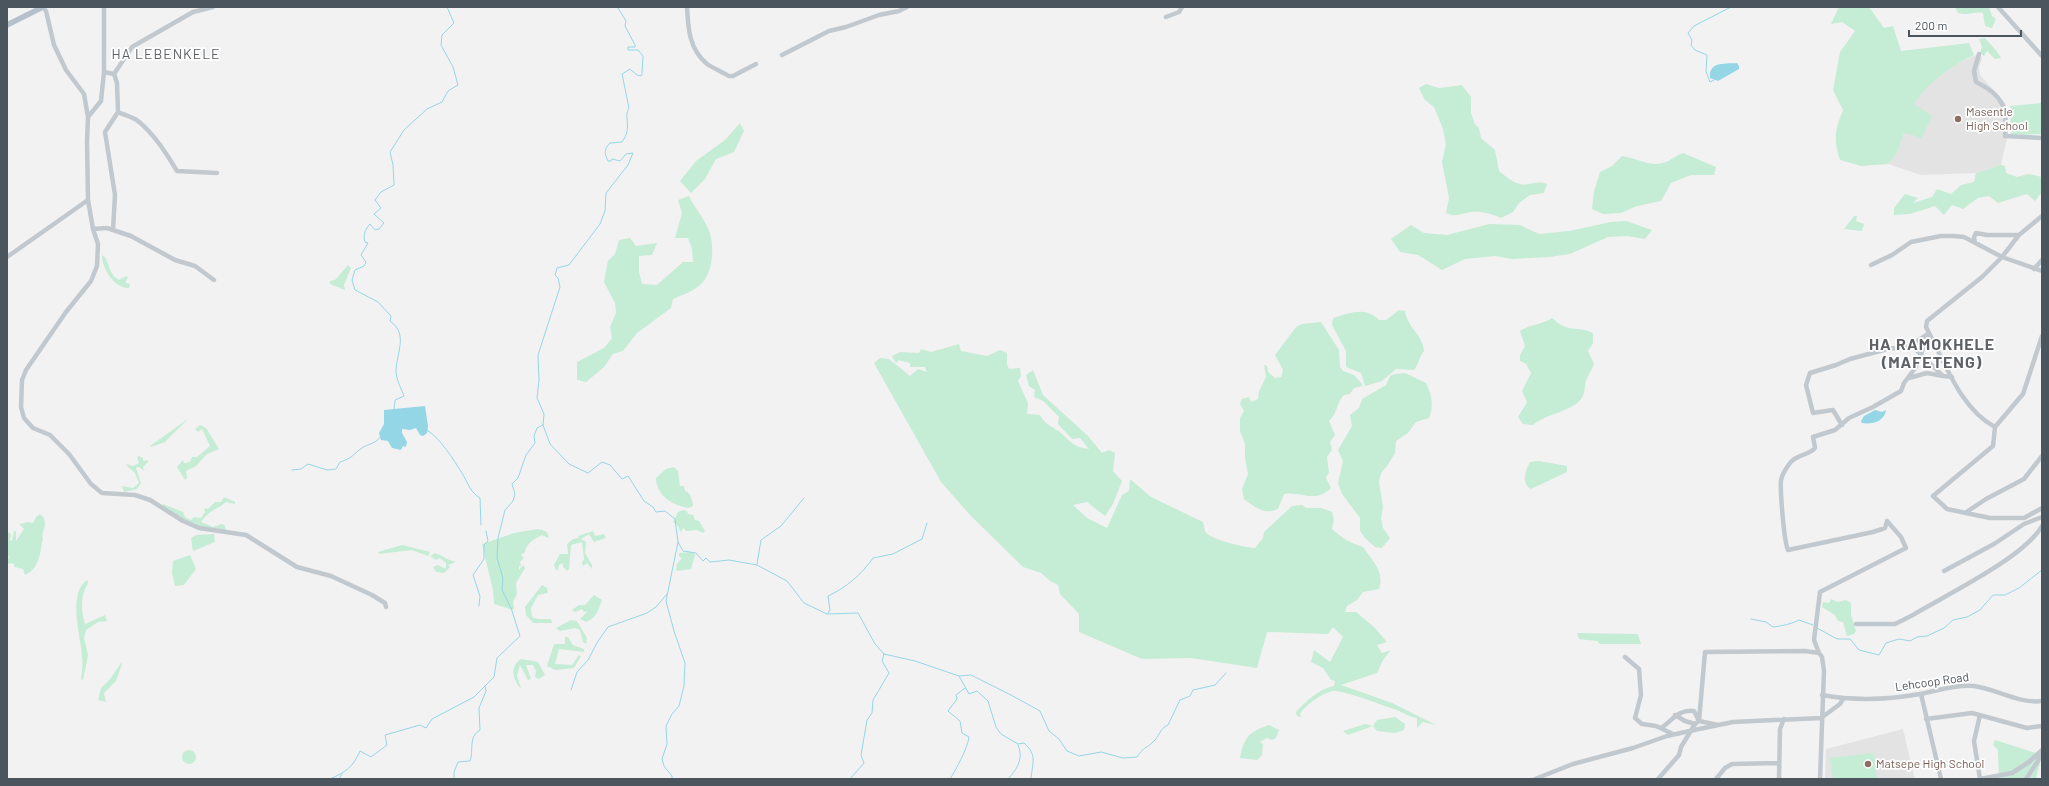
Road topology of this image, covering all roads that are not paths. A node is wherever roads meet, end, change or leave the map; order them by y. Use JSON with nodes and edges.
{"nodes":[{"id":1,"x":43,"y":7,"type":"edge"},
{"id":2,"x":104,"y":7,"type":"edge"},
{"id":3,"x":213,"y":7,"type":"edge"},
{"id":4,"x":687,"y":7,"type":"edge"},
{"id":5,"x":907,"y":7,"type":"edge"},
{"id":6,"x":1182,"y":7,"type":"edge"},
{"id":7,"x":1998,"y":7,"type":"edge"},
{"id":8,"x":1166,"y":18,"type":"dead end"},
{"id":9,"x":7,"y":25,"type":"edge"},
{"id":10,"x":1979,"y":54,"type":"dead end"},
{"id":11,"x":782,"y":55,"type":"dead end"},
{"id":12,"x":2042,"y":56,"type":"edge"},
{"id":13,"x":756,"y":64,"type":"dead end"},
{"id":14,"x":104,"y":72,"type":"junction"},
{"id":15,"x":114,"y":74,"type":"junction"},
{"id":16,"x":118,"y":112,"type":"junction"},
{"id":17,"x":88,"y":118,"type":"junction"},
{"id":18,"x":2042,"y":138,"type":"edge"},
{"id":19,"x":217,"y":173,"type":"dead end"},
{"id":20,"x":88,"y":200,"type":"junction"},
{"id":21,"x":2042,"y":216,"type":"edge"},
{"id":22,"x":93,"y":229,"type":"junction"},
{"id":23,"x":113,"y":230,"type":"junction"},
{"id":24,"x":2019,"y":235,"type":"junction"},
{"id":25,"x":1976,"y":243,"type":"junction"},
{"id":26,"x":2002,"y":257,"type":"junction"},
{"id":27,"x":7,"y":258,"type":"edge"},
{"id":28,"x":2042,"y":260,"type":"edge"},
{"id":29,"x":1871,"y":265,"type":"dead end"},
{"id":30,"x":2034,"y":269,"type":"junction"},
{"id":31,"x":2042,"y":271,"type":"edge"},
{"id":32,"x":214,"y":280,"type":"dead end"},
{"id":33,"x":1929,"y":333,"type":"junction"},
{"id":34,"x":2042,"y":336,"type":"edge"},
{"id":35,"x":1911,"y":345,"type":"junction"},
{"id":36,"x":1921,"y":355,"type":"junction"},
{"id":37,"x":1943,"y":376,"type":"junction"},
{"id":38,"x":1952,"y":377,"type":"junction"},
{"id":39,"x":1909,"y":378,"type":"junction"},
{"id":40,"x":1842,"y":425,"type":"junction"},
{"id":41,"x":1995,"y":426,"type":"junction"},
{"id":42,"x":2042,"y":456,"type":"edge"},
{"id":43,"x":2042,"y":508,"type":"edge"},
{"id":44,"x":1965,"y":513,"type":"junction"},
{"id":45,"x":2042,"y":517,"type":"edge"},
{"id":46,"x":2042,"y":526,"type":"edge"},
{"id":47,"x":1944,"y":571,"type":"dead end"},
{"id":48,"x":386,"y":607,"type":"dead end"},
{"id":49,"x":1856,"y":624,"type":"dead end"},
{"id":50,"x":1819,"y":653,"type":"junction"},
{"id":51,"x":1625,"y":657,"type":"dead end"},
{"id":52,"x":1921,"y":694,"type":"junction"},
{"id":53,"x":1822,"y":696,"type":"junction"},
{"id":54,"x":1843,"y":699,"type":"junction"},
{"id":55,"x":2042,"y":701,"type":"edge"},
{"id":56,"x":1674,"y":715,"type":"junction"},
{"id":57,"x":1980,"y":715,"type":"junction"},
{"id":58,"x":1821,"y":718,"type":"junction"},
{"id":59,"x":1784,"y":719,"type":"junction"},
{"id":60,"x":1926,"y":719,"type":"junction"},
{"id":61,"x":1697,"y":722,"type":"junction"},
{"id":62,"x":1718,"y":725,"type":"junction"},
{"id":63,"x":2042,"y":726,"type":"edge"},
{"id":64,"x":1661,"y":728,"type":"junction"},
{"id":65,"x":1692,"y":730,"type":"junction"},
{"id":66,"x":1682,"y":733,"type":"junction"},
{"id":67,"x":1674,"y":734,"type":"junction"},
{"id":68,"x":1683,"y":743,"type":"junction"},
{"id":69,"x":2042,"y":749,"type":"edge"},
{"id":70,"x":1779,"y":763,"type":"junction"},
{"id":71,"x":1660,"y":777,"type":"edge"},
{"id":72,"x":1534,"y":779,"type":"edge"},
{"id":73,"x":1716,"y":779,"type":"edge"},
{"id":74,"x":1779,"y":779,"type":"edge"},
{"id":75,"x":1820,"y":779,"type":"edge"},
{"id":76,"x":1941,"y":779,"type":"edge"},
{"id":77,"x":1980,"y":779,"type":"edge"},
{"id":78,"x":2026,"y":779,"type":"edge"}],
"edges":[{"from":1,"to":9,"type":"main road"},
{"from":1,"to":17,"type":"street"},
{"from":2,"to":14,"type":"street"},
{"from":3,"to":15,"type":"street"},
{"from":4,"to":13,"type":"street"},
{"from":5,"to":11,"type":"street"},
{"from":6,"to":8,"type":"street"},
{"from":7,"to":12,"type":"street"},
{"from":10,"to":18,"type":"street"},
{"from":14,"to":15,"type":"street"},
{"from":14,"to":17,"type":"street"},
{"from":15,"to":16,"type":"street"},
{"from":16,"to":19,"type":"street"},
{"from":16,"to":23,"type":"street"},
{"from":17,"to":20,"type":"street"},
{"from":20,"to":22,"type":"street"},
{"from":20,"to":27,"type":"street"},
{"from":21,"to":24,"type":"street"},
{"from":22,"to":23,"type":"street"},
{"from":22,"to":48,"type":"street"},
{"from":23,"to":32,"type":"street"},
{"from":24,"to":25,"type":"street"},
{"from":24,"to":26,"type":"street"},
{"from":25,"to":26,"type":"street"},
{"from":25,"to":29,"type":"street"},
{"from":26,"to":30,"type":"street"},
{"from":26,"to":33,"type":"street"},
{"from":28,"to":30,"type":"street"},
{"from":30,"to":31,"type":"street"},
{"from":33,"to":35,"type":"street"},
{"from":33,"to":36,"type":"street"},
{"from":33,"to":38,"type":"street"},
{"from":34,"to":41,"type":"street"},
{"from":35,"to":36,"type":"street"},
{"from":35,"to":40,"type":"street"},
{"from":36,"to":37,"type":"street"},
{"from":36,"to":39,"type":"street"},
{"from":37,"to":38,"type":"street"},
{"from":37,"to":39,"type":"street"},
{"from":38,"to":41,"type":"street"},
{"from":39,"to":40,"type":"street"},
{"from":40,"to":50,"type":"street"},
{"from":41,"to":44,"type":"street"},
{"from":42,"to":44,"type":"street"},
{"from":43,"to":44,"type":"street"},
{"from":45,"to":47,"type":"street"},
{"from":46,"to":49,"type":"street"},
{"from":50,"to":53,"type":"street"},
{"from":50,"to":61,"type":"street"},
{"from":51,"to":64,"type":"street"},
{"from":52,"to":54,"type":"street","name":"Lehcoop Road"},
{"from":52,"to":55,"type":"street","name":"Lehcoop Road"},
{"from":52,"to":60,"type":"street"},
{"from":53,"to":54,"type":"street","name":"Lehcoop Road"},
{"from":53,"to":58,"type":"street"},
{"from":54,"to":58,"type":"street"},
{"from":56,"to":61,"type":"street"},
{"from":56,"to":61,"type":"street"},
{"from":56,"to":64,"type":"street"},
{"from":57,"to":60,"type":"street"},
{"from":57,"to":63,"type":"street"},
{"from":57,"to":77,"type":"street"},
{"from":58,"to":59,"type":"street"},
{"from":58,"to":75,"type":"street"},
{"from":59,"to":62,"type":"street"},
{"from":59,"to":70,"type":"street"},
{"from":60,"to":76,"type":"street"},
{"from":61,"to":62,"type":"street"},
{"from":61,"to":65,"type":"street"},
{"from":62,"to":65,"type":"street"},
{"from":64,"to":67,"type":"street"},
{"from":65,"to":66,"type":"street"},
{"from":65,"to":68,"type":"street"},
{"from":66,"to":67,"type":"street"},
{"from":66,"to":68,"type":"street"},
{"from":67,"to":72,"type":"street"},
{"from":68,"to":71,"type":"street"},
{"from":69,"to":77,"type":"street"},
{"from":69,"to":78,"type":"street"},
{"from":70,"to":73,"type":"street"},
{"from":70,"to":74,"type":"street"}]}
